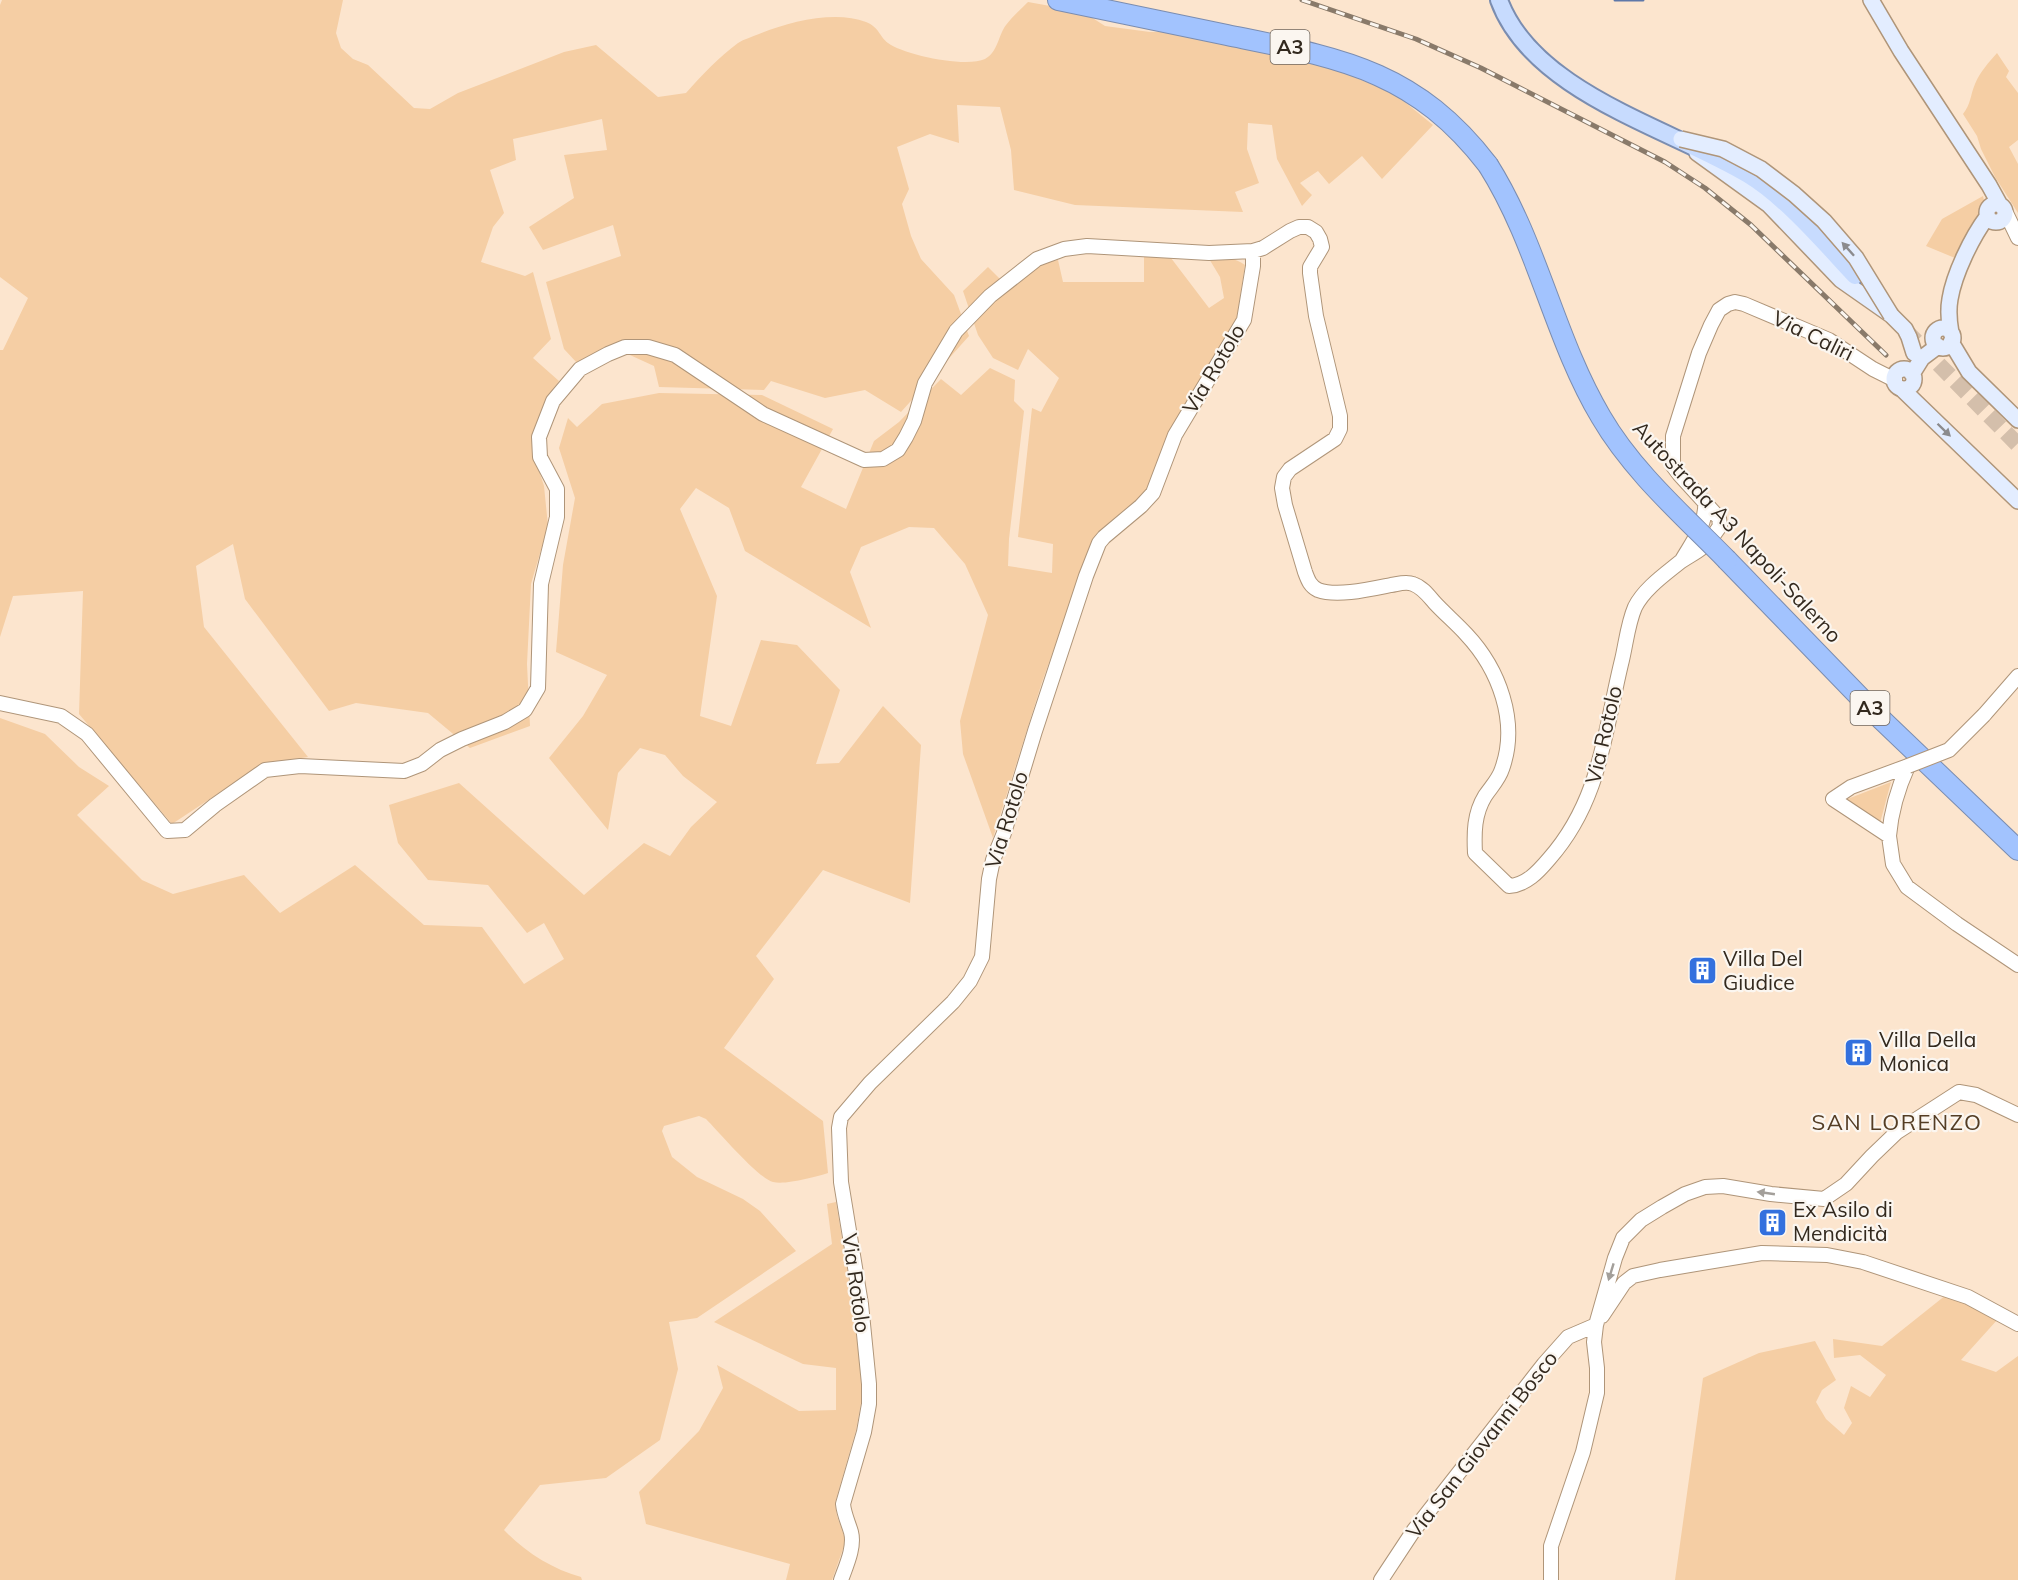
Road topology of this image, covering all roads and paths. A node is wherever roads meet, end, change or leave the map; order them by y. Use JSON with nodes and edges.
{"nodes":[{"id":1,"x":1058,"y":0,"type":"edge"},
{"id":2,"x":1121,"y":0,"type":"edge"},
{"id":3,"x":1499,"y":0,"type":"edge"},
{"id":4,"x":1871,"y":0,"type":"edge"},
{"id":5,"x":1681,"y":139,"type":"junction"},
{"id":6,"x":1493,"y":161,"type":"junction"},
{"id":7,"x":1996,"y":214,"type":"junction"},
{"id":8,"x":2018,"y":239,"type":"edge"},
{"id":9,"x":1253,"y":251,"type":"junction"},
{"id":10,"x":1855,"y":276,"type":"dead end"},
{"id":11,"x":1728,"y":304,"type":"joint"},
{"id":12,"x":1891,"y":315,"type":"junction"},
{"id":13,"x":1905,"y":329,"type":"junction"},
{"id":14,"x":1943,"y":336,"type":"junction"},
{"id":15,"x":1914,"y":353,"type":"junction"},
{"id":16,"x":1903,"y":378,"type":"junction"},
{"id":17,"x":2018,"y":420,"type":"edge"},
{"id":18,"x":2018,"y":501,"type":"edge"},
{"id":19,"x":1732,"y":557,"type":"junction"},
{"id":20,"x":2018,"y":676,"type":"edge"},
{"id":21,"x":0,"y":704,"type":"edge"},
{"id":22,"x":1908,"y":766,"type":"junction"},
{"id":23,"x":2018,"y":833,"type":"edge"},
{"id":24,"x":1889,"y":836,"type":"junction"},
{"id":25,"x":2018,"y":850,"type":"edge"},
{"id":26,"x":2018,"y":965,"type":"edge"},
{"id":27,"x":2018,"y":1115,"type":"edge"},
{"id":28,"x":2018,"y":1324,"type":"edge"},
{"id":29,"x":1596,"y":1325,"type":"junction"},
{"id":30,"x":841,"y":1580,"type":"edge"},
{"id":31,"x":1381,"y":1580,"type":"edge"},
{"id":32,"x":1551,"y":1580,"type":"edge"}],
"edges":[{"from":1,"to":6,"type":"highway","name":"Autostrada A3 Napoli-Salerno","number":"A3"},
{"from":2,"to":6,"type":"highway","name":"Autostrada A3 Napoli-Salerno","number":"A3"},
{"from":3,"to":5,"type":"main road"},
{"from":4,"to":7,"type":"main road"},
{"from":5,"to":10,"type":"main road"},
{"from":5,"to":12,"type":"main road","bridge":true},
{"from":12,"to":5,"type":"main road","one_way":true,"bridge":true},
{"from":6,"to":19,"type":"highway","name":"Autostrada A3 Napoli-Salerno","number":"A3","bridge":true},
{"from":7,"to":8,"type":"street"},
{"from":7,"to":14,"type":"main road"},
{"from":9,"to":11,"type":"street","name":"Via Rotolo"},
{"from":9,"to":21,"type":"street"},
{"from":9,"to":30,"type":"street","name":"Via Rotolo"},
{"from":11,"to":16,"type":"street","name":"Via Caliri"},
{"from":12,"to":13,"type":"main road"},
{"from":13,"to":14,"type":"main road"},
{"from":13,"to":15,"type":"main road"},
{"from":14,"to":15,"type":"main road"},
{"from":14,"to":16,"type":"main road"},
{"from":14,"to":17,"type":"main road"},
{"from":15,"to":16,"type":"main road"},
{"from":16,"to":18,"type":"main road","one_way":true},
{"from":19,"to":23,"type":"highway","name":"Autostrada A3 Napoli-Salerno","number":"A3"},
{"from":19,"to":25,"type":"highway","name":"Autostrada A3 Napoli-Salerno","number":"A3"},
{"from":20,"to":22,"type":"street","bridge":true},
{"from":22,"to":24,"type":"street"},
{"from":22,"to":24,"type":"street"},
{"from":24,"to":26,"type":"street"},
{"from":27,"to":29,"type":"street","one_way":true},
{"from":28,"to":29,"type":"street"},
{"from":29,"to":31,"type":"street","name":"Via San Giovanni Bosco"},
{"from":29,"to":32,"type":"street"}]}
